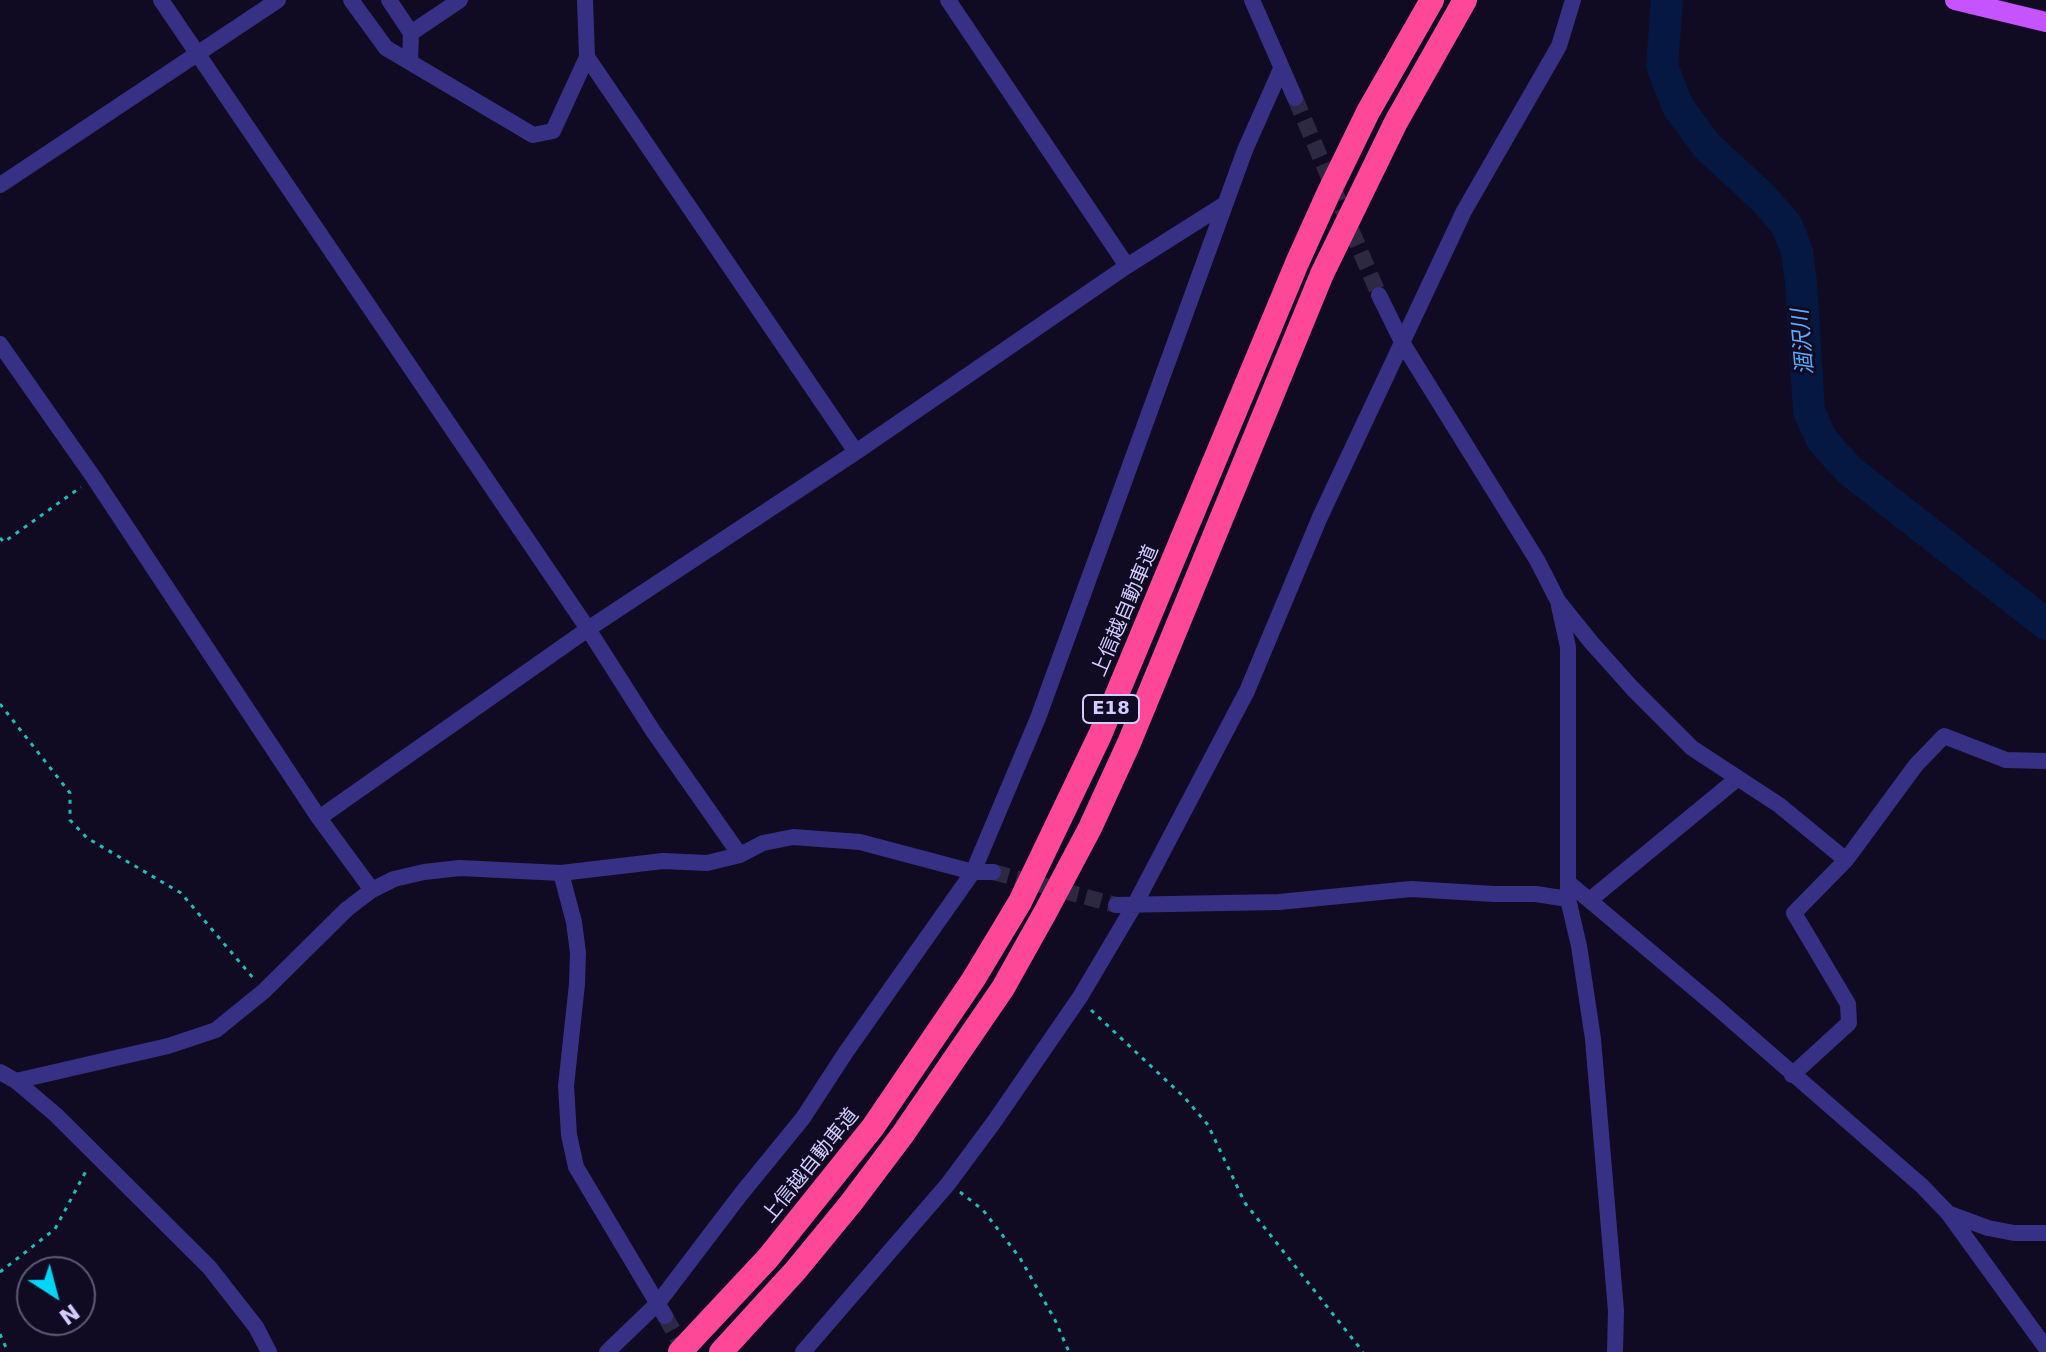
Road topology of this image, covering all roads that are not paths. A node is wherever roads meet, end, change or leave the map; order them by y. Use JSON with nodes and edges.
{"nodes":[{"id":1,"x":161,"y":0,"type":"edge"},
{"id":2,"x":278,"y":0,"type":"edge"},
{"id":3,"x":351,"y":0,"type":"edge"},
{"id":4,"x":389,"y":0,"type":"edge"},
{"id":5,"x":460,"y":0,"type":"edge"},
{"id":6,"x":585,"y":0,"type":"edge"},
{"id":7,"x":948,"y":0,"type":"edge"},
{"id":8,"x":1252,"y":0,"type":"edge"},
{"id":9,"x":1432,"y":0,"type":"edge"},
{"id":10,"x":1465,"y":0,"type":"edge"},
{"id":11,"x":1573,"y":0,"type":"edge"},
{"id":12,"x":1955,"y":0,"type":"edge"},
{"id":13,"x":2046,"y":22,"type":"edge"},
{"id":14,"x":411,"y":33,"type":"junction"},
{"id":15,"x":197,"y":53,"type":"junction"},
{"id":16,"x":587,"y":57,"type":"junction"},
{"id":17,"x":410,"y":62,"type":"junction"},
{"id":18,"x":1281,"y":69,"type":"junction"},
{"id":19,"x":1295,"y":98,"type":"tunnel mouth"},
{"id":20,"x":0,"y":185,"type":"edge"},
{"id":21,"x":1225,"y":204,"type":"junction"},
{"id":22,"x":1127,"y":266,"type":"junction"},
{"id":23,"x":1379,"y":295,"type":"tunnel mouth"},
{"id":24,"x":0,"y":344,"type":"edge"},
{"id":25,"x":1403,"y":344,"type":"junction"},
{"id":26,"x":856,"y":452,"type":"junction"},
{"id":27,"x":1558,"y":601,"type":"junction"},
{"id":28,"x":588,"y":629,"type":"junction"},
{"id":29,"x":2046,"y":761,"type":"edge"},
{"id":30,"x":1738,"y":778,"type":"junction"},
{"id":31,"x":319,"y":818,"type":"junction"},
{"id":32,"x":740,"y":855,"type":"junction"},
{"id":33,"x":1846,"y":860,"type":"junction"},
{"id":34,"x":973,"y":872,"type":"junction"},
{"id":35,"x":993,"y":872,"type":"tunnel mouth"},
{"id":36,"x":561,"y":873,"type":"junction"},
{"id":37,"x":372,"y":890,"type":"junction"},
{"id":38,"x":1569,"y":892,"type":"junction"},
{"id":39,"x":1591,"y":899,"type":"junction"},
{"id":40,"x":1116,"y":905,"type":"tunnel mouth"},
{"id":41,"x":1134,"y":906,"type":"junction"},
{"id":42,"x":0,"y":1072,"type":"edge"},
{"id":43,"x":1792,"y":1075,"type":"junction"},
{"id":44,"x":16,"y":1081,"type":"junction"},
{"id":45,"x":1948,"y":1213,"type":"junction"},
{"id":46,"x":2046,"y":1233,"type":"edge"},
{"id":47,"x":661,"y":1309,"type":"junction"},
{"id":48,"x":2046,"y":1348,"type":"edge"},
{"id":49,"x":269,"y":1352,"type":"edge"},
{"id":50,"x":607,"y":1352,"type":"edge"},
{"id":51,"x":680,"y":1352,"type":"edge"},
{"id":52,"x":721,"y":1352,"type":"edge"},
{"id":53,"x":803,"y":1352,"type":"edge"},
{"id":54,"x":1615,"y":1352,"type":"edge"}],
"edges":[{"from":1,"to":15,"type":"street"},
{"from":2,"to":15,"type":"street"},
{"from":3,"to":17,"type":"street"},
{"from":4,"to":14,"type":"street"},
{"from":5,"to":14,"type":"street"},
{"from":6,"to":16,"type":"street"},
{"from":7,"to":22,"type":"street"},
{"from":8,"to":18,"type":"street"},
{"from":9,"to":51,"type":"highway","name":"上信越自動車道","number":"E18"},
{"from":10,"to":52,"type":"highway","number":"E18"},
{"from":11,"to":25,"type":"street"},
{"from":12,"to":13,"type":"main road"},
{"from":14,"to":17,"type":"street"},
{"from":15,"to":20,"type":"street"},
{"from":15,"to":28,"type":"street"},
{"from":16,"to":17,"type":"street"},
{"from":16,"to":26,"type":"street"},
{"from":18,"to":19,"type":"street"},
{"from":18,"to":21,"type":"street"},
{"from":21,"to":22,"type":"street"},
{"from":21,"to":34,"type":"street"},
{"from":22,"to":26,"type":"street"},
{"from":23,"to":25,"type":"street"},
{"from":24,"to":31,"type":"street"},
{"from":25,"to":27,"type":"street"},
{"from":25,"to":41,"type":"street"},
{"from":26,"to":28,"type":"street"},
{"from":27,"to":30,"type":"street"},
{"from":27,"to":38,"type":"street"},
{"from":28,"to":31,"type":"street"},
{"from":28,"to":32,"type":"street"},
{"from":29,"to":33,"type":"street"},
{"from":30,"to":33,"type":"street"},
{"from":30,"to":39,"type":"street"},
{"from":31,"to":37,"type":"street"},
{"from":32,"to":34,"type":"street"},
{"from":32,"to":36,"type":"street"},
{"from":33,"to":43,"type":"street"},
{"from":34,"to":35,"type":"street"},
{"from":34,"to":47,"type":"street"},
{"from":36,"to":37,"type":"street"},
{"from":36,"to":47,"type":"street"},
{"from":37,"to":44,"type":"street"},
{"from":38,"to":39,"type":"street"},
{"from":38,"to":41,"type":"street"},
{"from":38,"to":54,"type":"street"},
{"from":39,"to":43,"type":"street"},
{"from":40,"to":41,"type":"street"},
{"from":41,"to":53,"type":"street"},
{"from":42,"to":44,"type":"street"},
{"from":43,"to":45,"type":"street"},
{"from":44,"to":49,"type":"street"},
{"from":45,"to":46,"type":"street"},
{"from":45,"to":48,"type":"street"},
{"from":47,"to":50,"type":"street"}]}
